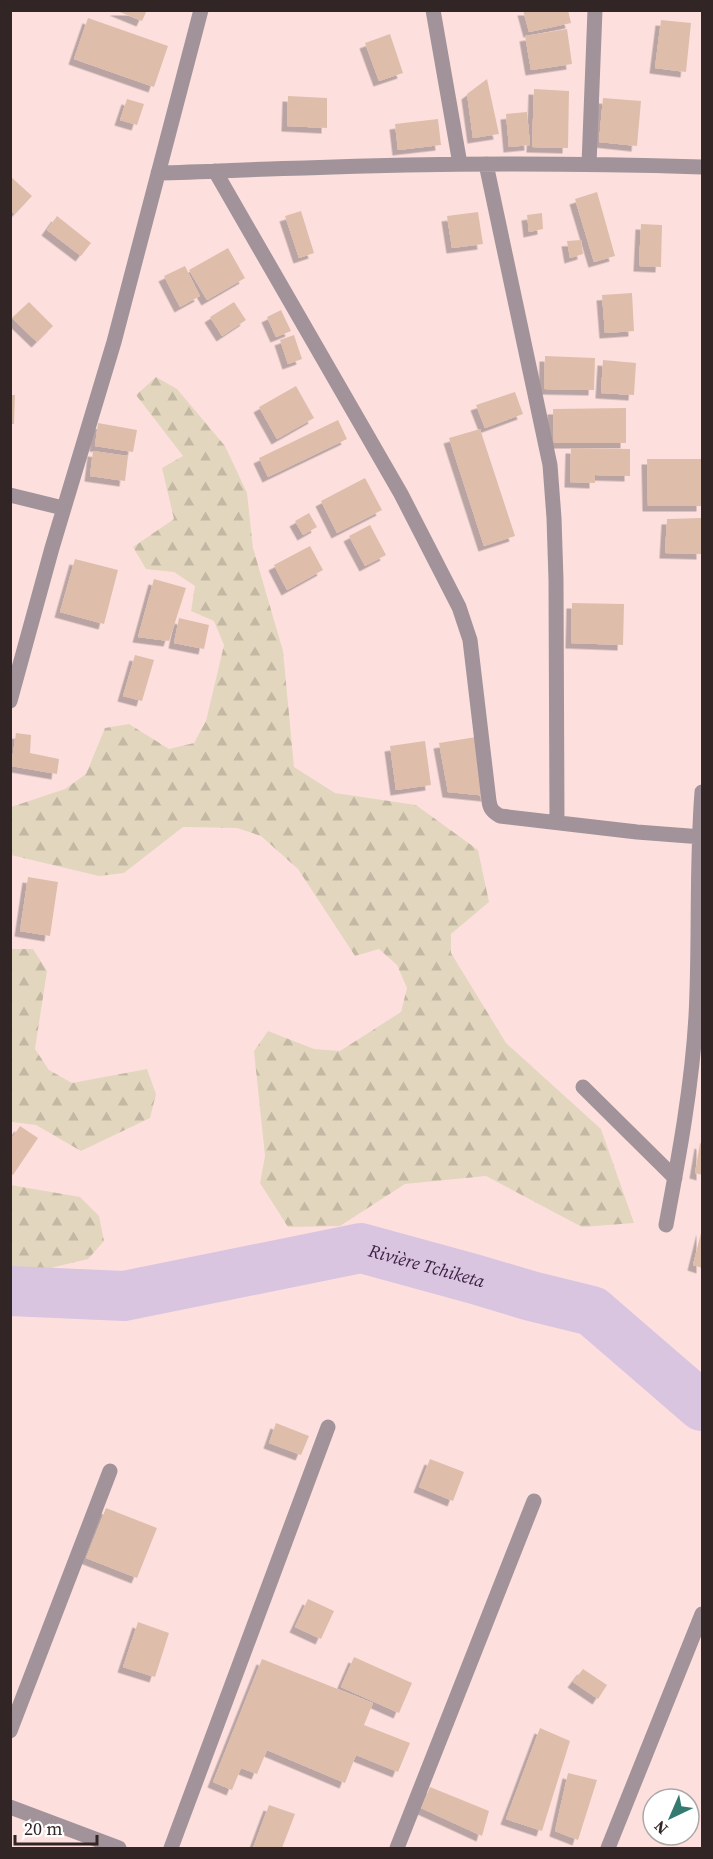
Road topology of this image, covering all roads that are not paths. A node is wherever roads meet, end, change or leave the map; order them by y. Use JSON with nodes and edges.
{"nodes":[{"id":1,"x":201,"y":10,"type":"edge"},
{"id":2,"x":433,"y":10,"type":"edge"},
{"id":3,"x":595,"y":10,"type":"edge"},
{"id":4,"x":460,"y":164,"type":"junction"},
{"id":5,"x":486,"y":164,"type":"junction"},
{"id":6,"x":589,"y":164,"type":"junction"},
{"id":7,"x":702,"y":167,"type":"edge"},
{"id":8,"x":215,"y":171,"type":"junction"},
{"id":9,"x":158,"y":173,"type":"junction"},
{"id":10,"x":10,"y":495,"type":"edge"},
{"id":11,"x":63,"y":508,"type":"junction"},
{"id":12,"x":10,"y":701,"type":"edge"},
{"id":13,"x":702,"y":792,"type":"edge"},
{"id":14,"x":557,"y":822,"type":"junction"},
{"id":15,"x":701,"y":837,"type":"edge"},
{"id":16,"x":583,"y":1087,"type":"dead end"},
{"id":17,"x":675,"y":1178,"type":"junction"},
{"id":18,"x":666,"y":1225,"type":"dead end"},
{"id":19,"x":328,"y":1427,"type":"dead end"},
{"id":20,"x":110,"y":1472,"type":"dead end"},
{"id":21,"x":534,"y":1501,"type":"dead end"},
{"id":22,"x":702,"y":1614,"type":"edge"},
{"id":23,"x":10,"y":1731,"type":"edge"},
{"id":24,"x":10,"y":1807,"type":"edge"},
{"id":25,"x":119,"y":1848,"type":"edge"},
{"id":26,"x":171,"y":1848,"type":"edge"},
{"id":27,"x":398,"y":1848,"type":"edge"},
{"id":28,"x":608,"y":1848,"type":"edge"}],
"edges":[{"from":1,"to":9,"type":"street"},
{"from":2,"to":4,"type":"street"},
{"from":3,"to":6,"type":"street"},
{"from":4,"to":5,"type":"street"},
{"from":4,"to":8,"type":"street"},
{"from":5,"to":6,"type":"street"},
{"from":5,"to":14,"type":"street"},
{"from":6,"to":7,"type":"street"},
{"from":8,"to":9,"type":"street"},
{"from":8,"to":14,"type":"street"},
{"from":9,"to":11,"type":"street"},
{"from":10,"to":11,"type":"street"},
{"from":11,"to":12,"type":"street"},
{"from":13,"to":15,"type":"street"},
{"from":14,"to":15,"type":"street"},
{"from":15,"to":17,"type":"street"},
{"from":16,"to":17,"type":"street"},
{"from":17,"to":18,"type":"street"},
{"from":19,"to":26,"type":"street"},
{"from":20,"to":23,"type":"street"},
{"from":21,"to":27,"type":"street"},
{"from":22,"to":28,"type":"street"},
{"from":24,"to":25,"type":"street"}]}
